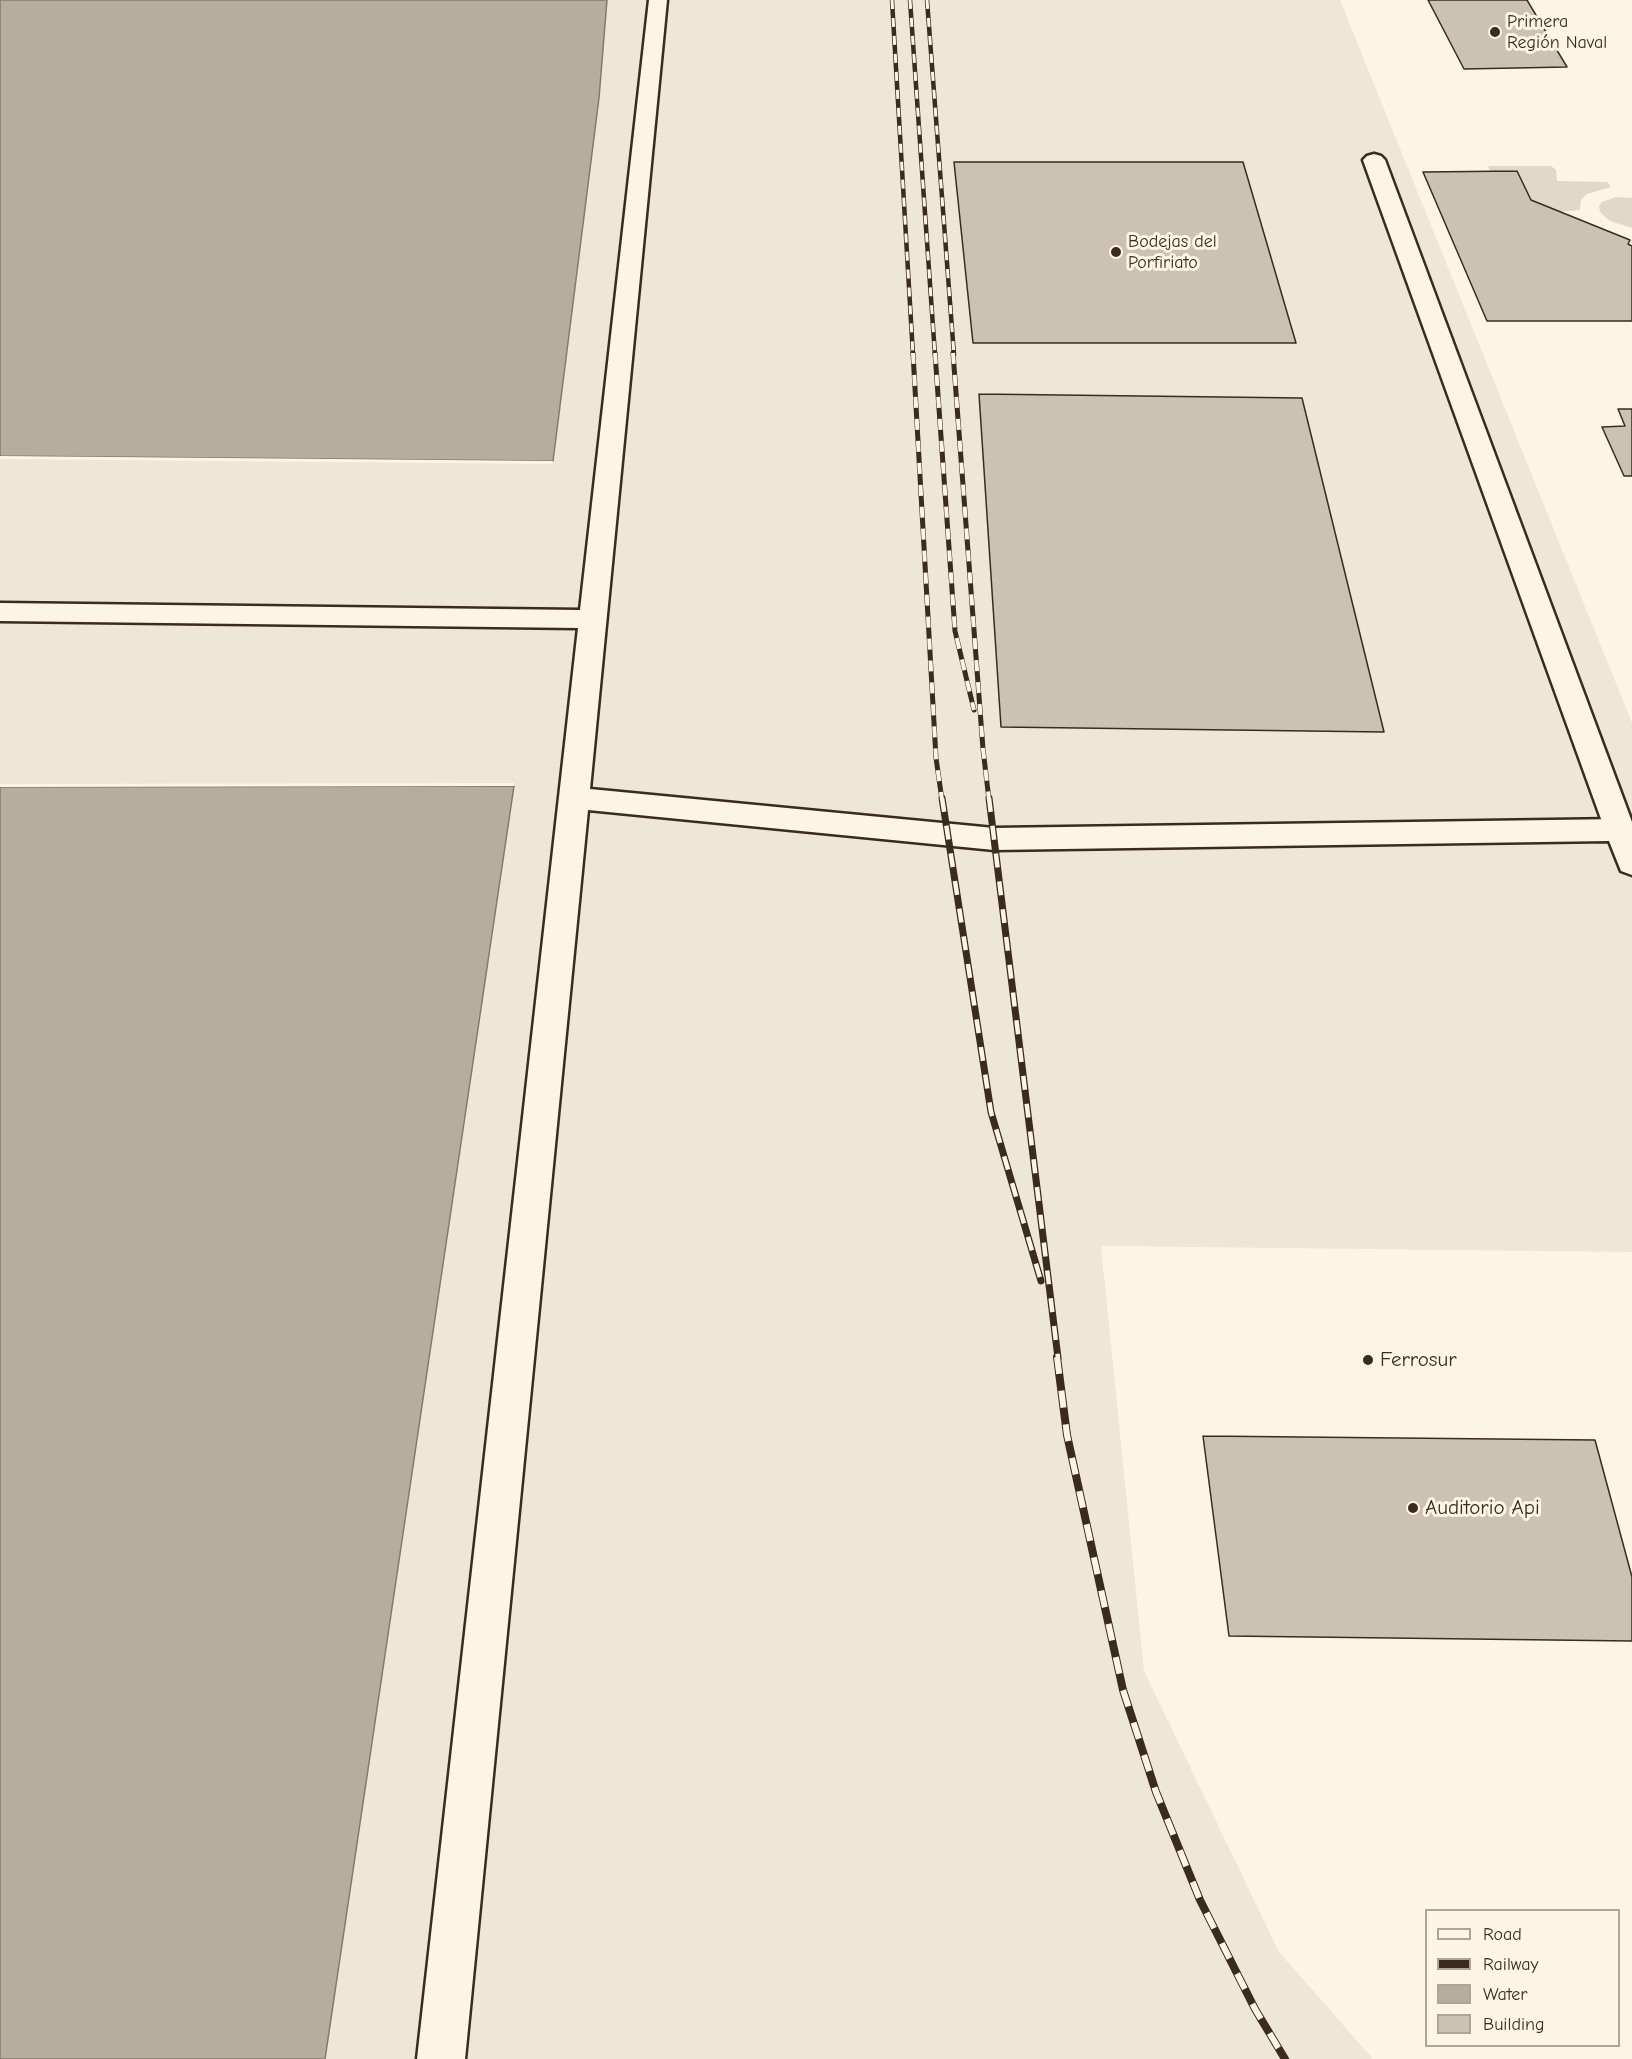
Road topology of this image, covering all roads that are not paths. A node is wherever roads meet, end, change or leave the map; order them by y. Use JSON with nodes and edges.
{"nodes":[{"id":1,"x":658,"y":0,"type":"edge"},
{"id":2,"x":1374,"y":160,"type":"dead end"},
{"id":3,"x":0,"y":612,"type":"edge"},
{"id":4,"x":592,"y":619,"type":"junction"},
{"id":5,"x":574,"y":798,"type":"junction"},
{"id":6,"x":1620,"y":830,"type":"junction"},
{"id":7,"x":1632,"y":863,"type":"edge"},
{"id":8,"x":441,"y":2059,"type":"edge"}],
"edges":[{"from":1,"to":4,"type":"street"},
{"from":2,"to":6,"type":"street"},
{"from":3,"to":4,"type":"street"},
{"from":4,"to":5,"type":"street"},
{"from":5,"to":6,"type":"street"},
{"from":5,"to":8,"type":"street"},
{"from":6,"to":7,"type":"street"}]}
